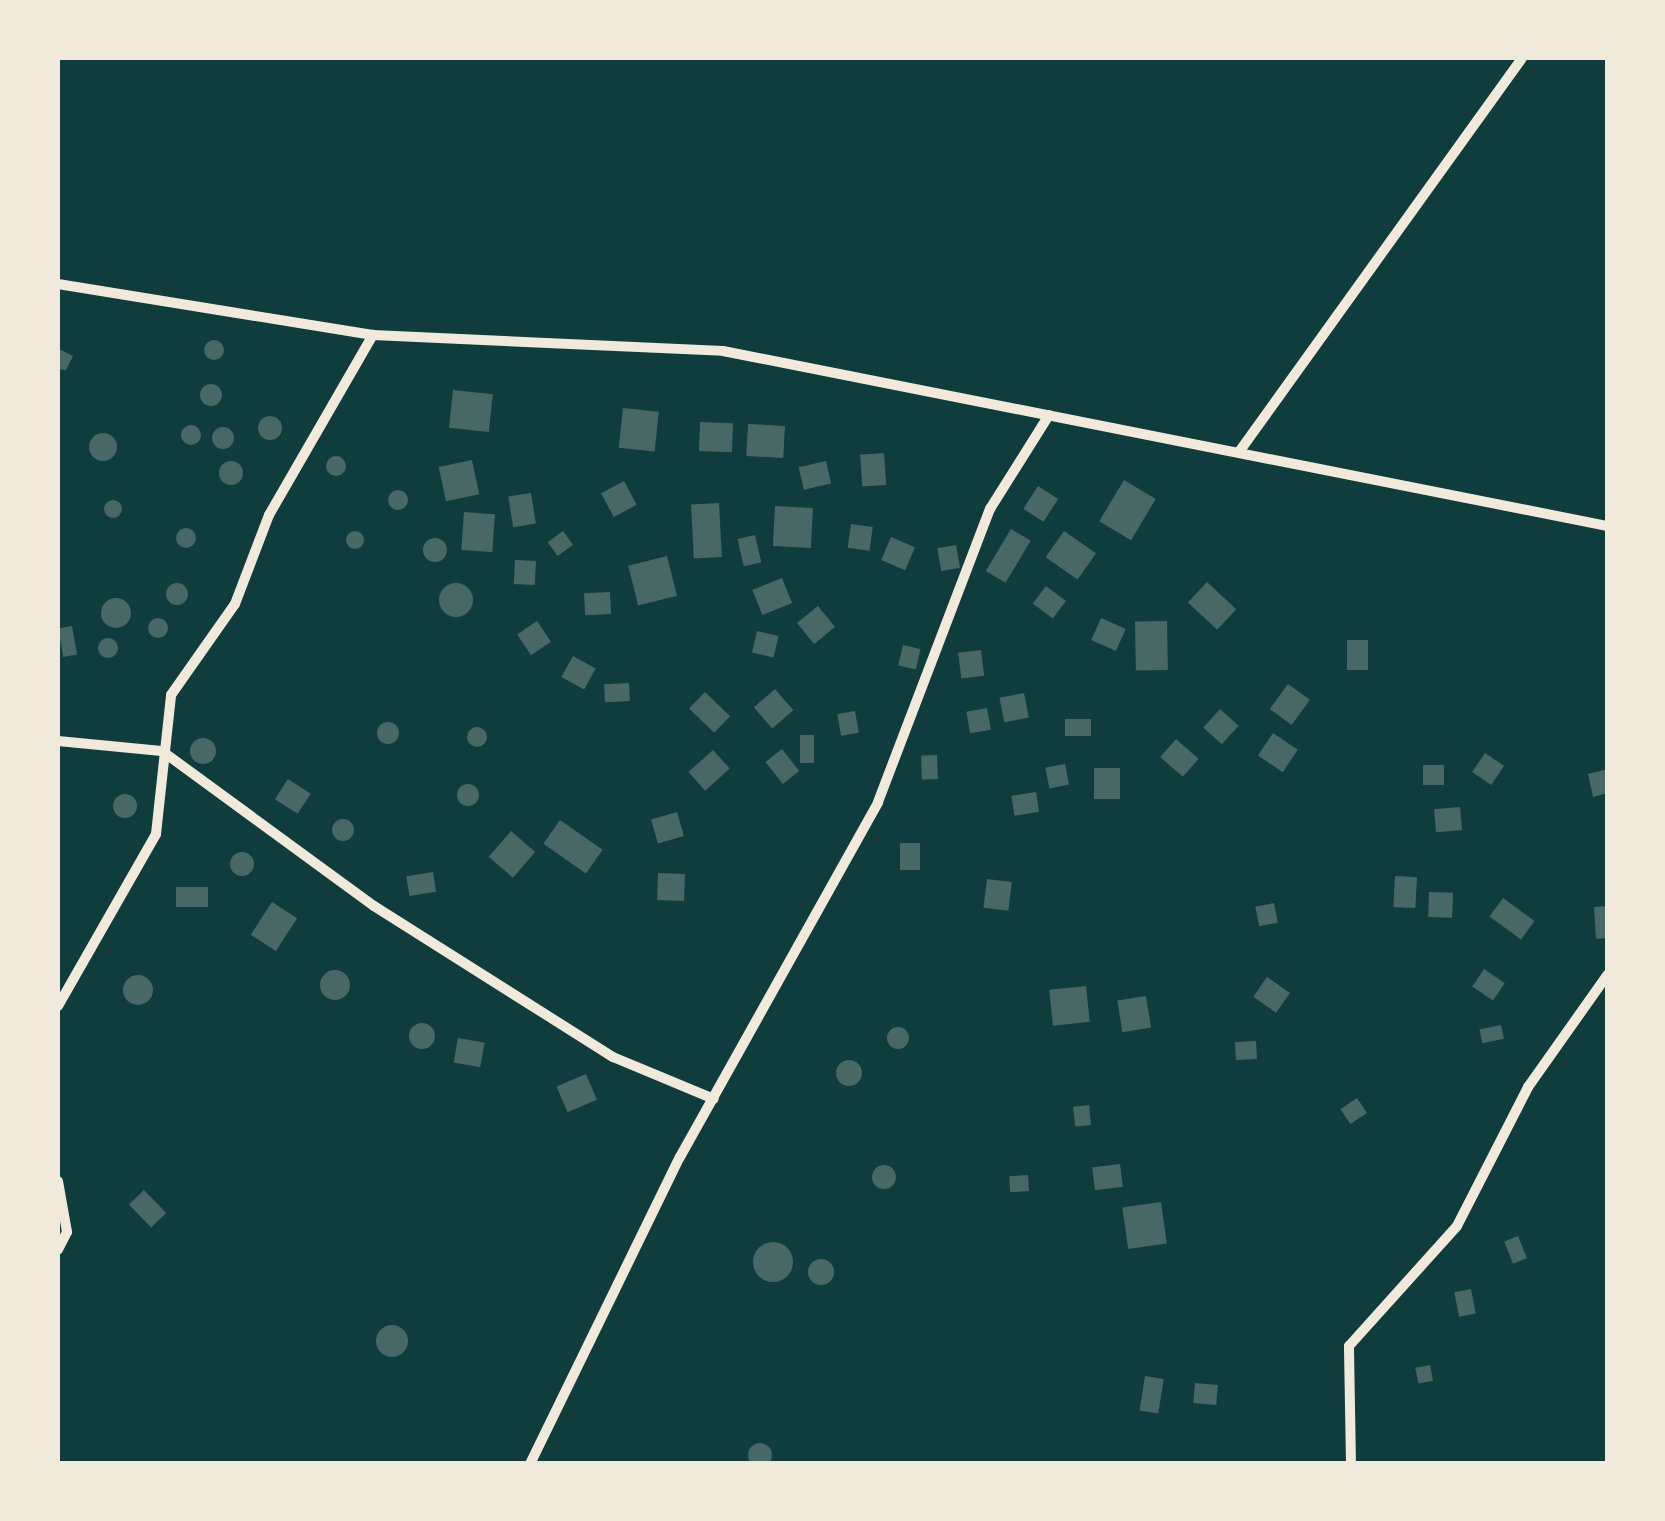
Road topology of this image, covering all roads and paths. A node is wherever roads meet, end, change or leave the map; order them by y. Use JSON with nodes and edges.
{"nodes":[{"id":1,"x":1522,"y":58,"type":"edge"},
{"id":2,"x":58,"y":284,"type":"edge"},
{"id":3,"x":372,"y":335,"type":"junction"},
{"id":4,"x":1049,"y":415,"type":"junction"},
{"id":5,"x":1239,"y":452,"type":"junction"},
{"id":6,"x":1608,"y":526,"type":"edge"},
{"id":7,"x":58,"y":742,"type":"edge"},
{"id":8,"x":162,"y":752,"type":"junction"},
{"id":9,"x":1608,"y":974,"type":"edge"},
{"id":10,"x":58,"y":1006,"type":"edge"},
{"id":11,"x":714,"y":1099,"type":"junction"},
{"id":12,"x":58,"y":1182,"type":"edge"},
{"id":13,"x":58,"y":1250,"type":"edge"},
{"id":14,"x":530,"y":1464,"type":"edge"},
{"id":15,"x":1351,"y":1464,"type":"edge"}],
"edges":[{"from":1,"to":5,"type":"street"},
{"from":2,"to":3,"type":"street"},
{"from":3,"to":4,"type":"street"},
{"from":3,"to":8,"type":"street"},
{"from":4,"to":5,"type":"street"},
{"from":4,"to":11,"type":"street"},
{"from":5,"to":6,"type":"street"},
{"from":7,"to":8,"type":"street"},
{"from":8,"to":10,"type":"street"},
{"from":8,"to":11,"type":"street"},
{"from":9,"to":15,"type":"street"},
{"from":11,"to":14,"type":"street"},
{"from":12,"to":13,"type":"street"}]}
